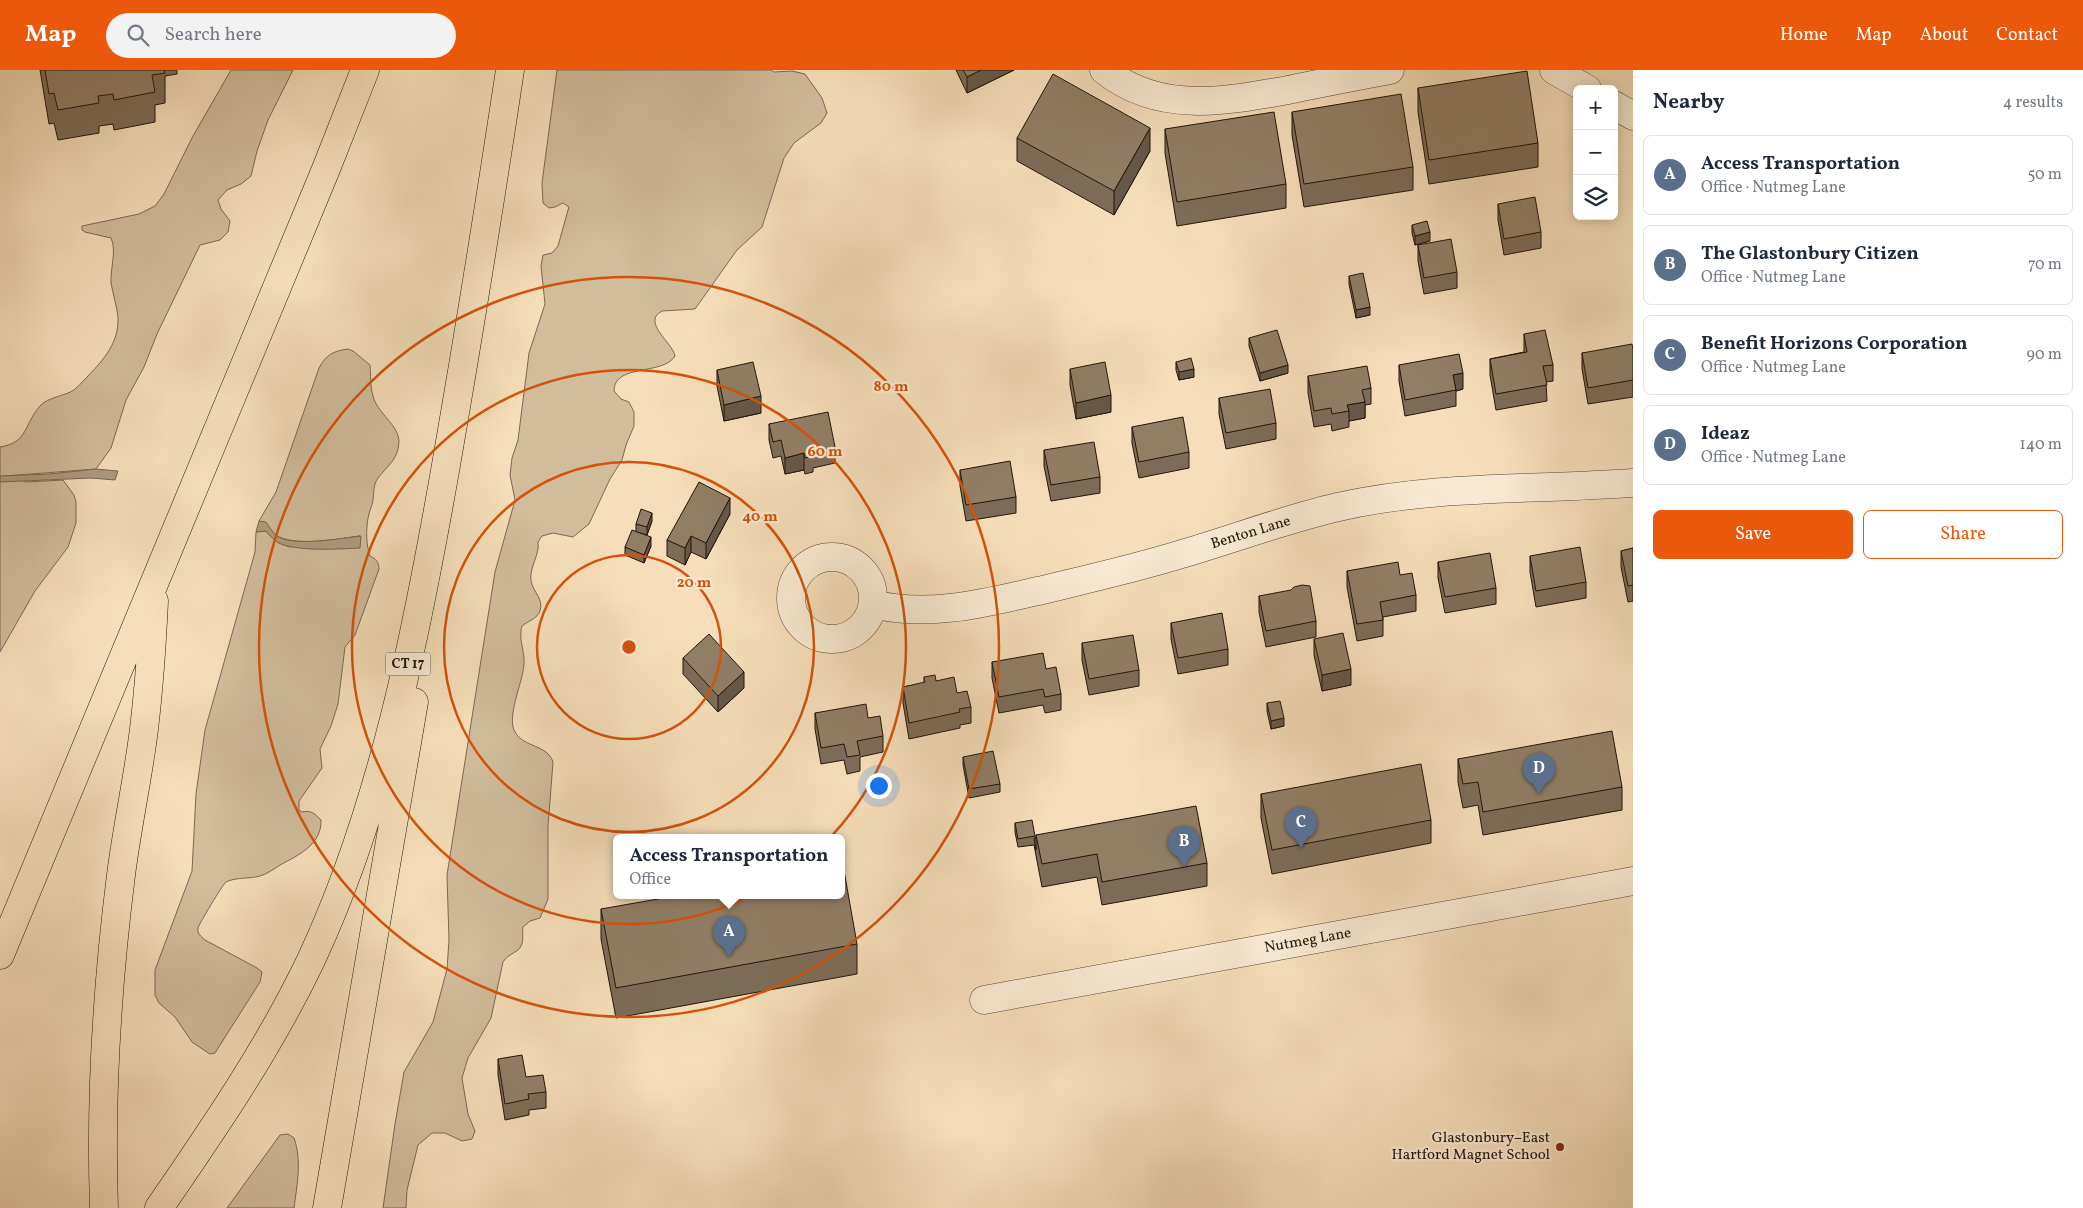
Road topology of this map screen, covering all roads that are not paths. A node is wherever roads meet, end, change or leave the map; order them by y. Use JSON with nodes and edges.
{"nodes":[{"id":1,"x":364,"y":70,"type":"edge"},
{"id":2,"x":510,"y":70,"type":"edge"},
{"id":3,"x":1104,"y":70,"type":"edge"},
{"id":4,"x":1554,"y":70,"type":"edge"},
{"id":5,"x":1379,"y":71,"type":"edge"},
{"id":6,"x":1580,"y":85,"type":"edge"},
{"id":7,"x":1618,"y":107,"type":"edge"},
{"id":8,"x":1633,"y":116,"type":"edge"},
{"id":9,"x":1633,"y":482,"type":"edge"},
{"id":10,"x":154,"y":584,"type":"junction"},
{"id":11,"x":424,"y":591,"type":"junction"},
{"id":12,"x":873,"y":604,"type":"dead end"},
{"id":13,"x":1633,"y":881,"type":"edge"},
{"id":14,"x":1,"y":953,"type":"edge"},
{"id":15,"x":984,"y":1000,"type":"dead end"},
{"id":16,"x":104,"y":1208,"type":"edge"},
{"id":17,"x":159,"y":1208,"type":"edge"},
{"id":18,"x":327,"y":1208,"type":"edge"}],
"edges":[{"from":1,"to":10,"type":"highway"},
{"from":2,"to":11,"type":"highway","number":"CT 17"},
{"from":3,"to":5,"type":"street"},
{"from":4,"to":6,"type":"street"},
{"from":7,"to":8,"type":"street"},
{"from":9,"to":12,"type":"street","name":"Benton Lane"},
{"from":10,"to":14,"type":"highway"},
{"from":10,"to":16,"type":"highway"},
{"from":11,"to":17,"type":"highway","number":"CT 17"},
{"from":11,"to":18,"type":"highway"},
{"from":13,"to":15,"type":"street","name":"Nutmeg Lane"}]}
